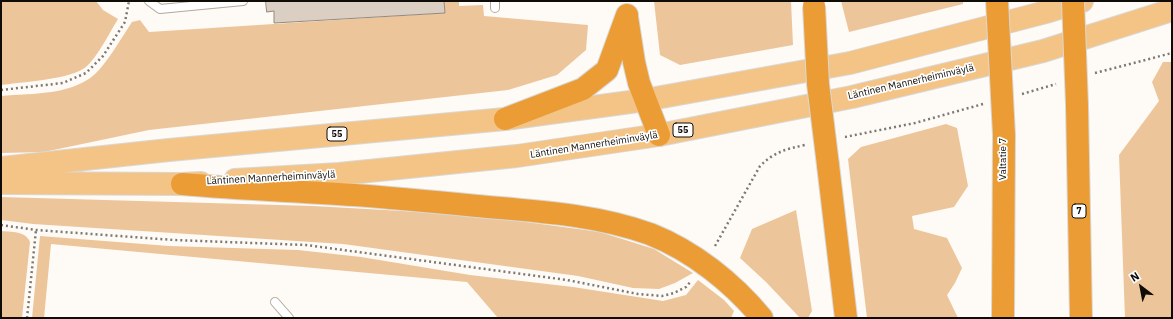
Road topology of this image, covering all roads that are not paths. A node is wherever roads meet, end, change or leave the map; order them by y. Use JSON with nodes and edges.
{"nodes":[{"id":1,"x":150,"y":1,"type":"edge"},
{"id":2,"x":243,"y":1,"type":"edge"},
{"id":3,"x":997,"y":1,"type":"edge"},
{"id":4,"x":1073,"y":1,"type":"edge"},
{"id":5,"x":1082,"y":1,"type":"edge"},
{"id":6,"x":814,"y":3,"type":"edge"},
{"id":7,"x":627,"y":8,"type":"edge"},
{"id":8,"x":1172,"y":10,"type":"edge"},
{"id":9,"x":645,"y":100,"type":"junction"},
{"id":10,"x":505,"y":119,"type":"junction"},
{"id":11,"x":659,"y":135,"type":"junction"},
{"id":12,"x":1,"y":168,"type":"edge"},
{"id":13,"x":1,"y":183,"type":"edge"},
{"id":14,"x":182,"y":184,"type":"junction"},
{"id":15,"x":275,"y":302,"type":"dead end"},
{"id":16,"x":289,"y":318,"type":"edge"},
{"id":17,"x":762,"y":318,"type":"edge"},
{"id":18,"x":846,"y":318,"type":"edge"},
{"id":19,"x":1003,"y":318,"type":"edge"},
{"id":20,"x":1081,"y":318,"type":"edge"}],
"edges":[{"from":1,"to":2,"type":"lane"},
{"from":3,"to":19,"type":"highway","name":"Valtatie 7","bridge":true},
{"from":4,"to":20,"type":"highway","number":"7","bridge":true},
{"from":5,"to":9,"type":"main road","number":"55"},
{"from":6,"to":18,"type":"highway","bridge":true},
{"from":7,"to":9,"type":"highway"},
{"from":7,"to":10,"type":"highway"},
{"from":8,"to":11,"type":"main road","name":"Läntinen Mannerheiminväylä","number":"55"},
{"from":9,"to":10,"type":"main road","number":"55"},
{"from":9,"to":11,"type":"highway"},
{"from":10,"to":12,"type":"main road","number":"55"},
{"from":11,"to":14,"type":"main road","name":"Läntinen Mannerheiminväylä","number":"55"},
{"from":13,"to":14,"type":"main road","name":"Läntinen Mannerheiminväylä","number":"55"},
{"from":14,"to":17,"type":"highway"},
{"from":15,"to":16,"type":"lane"}]}
